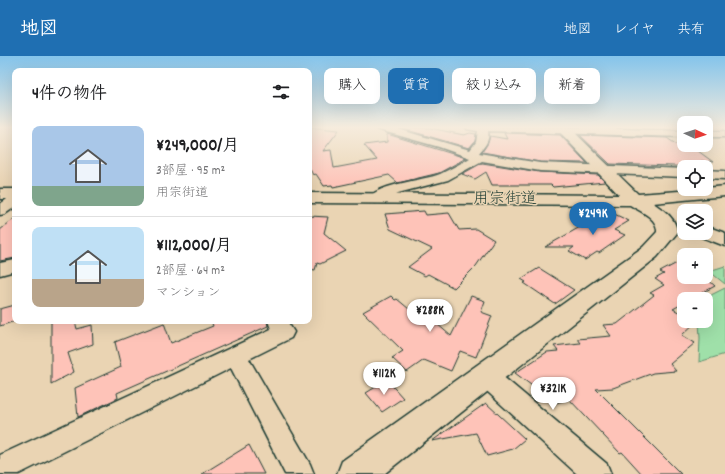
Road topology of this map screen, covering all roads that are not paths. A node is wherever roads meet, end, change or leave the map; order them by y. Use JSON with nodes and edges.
{"nodes":[{"id":1,"x":450,"y":147,"type":"edge"},
{"id":2,"x":481,"y":147,"type":"edge"},
{"id":3,"x":580,"y":147,"type":"edge"},
{"id":4,"x":476,"y":155,"type":"junction"},
{"id":5,"x":604,"y":169,"type":"junction"},
{"id":6,"x":677,"y":173,"type":"edge"},
{"id":7,"x":713,"y":174,"type":"edge"},
{"id":8,"x":725,"y":175,"type":"edge"},
{"id":9,"x":725,"y":191,"type":"edge"},
{"id":10,"x":0,"y":194,"type":"edge"},
{"id":11,"x":12,"y":194,"type":"edge"},
{"id":12,"x":312,"y":198,"type":"edge"},
{"id":13,"x":375,"y":199,"type":"junction"},
{"id":14,"x":634,"y":200,"type":"junction"},
{"id":15,"x":12,"y":202,"type":"edge"},
{"id":16,"x":0,"y":212,"type":"edge"},
{"id":17,"x":658,"y":214,"type":"junction"},
{"id":18,"x":677,"y":221,"type":"edge"},
{"id":19,"x":713,"y":235,"type":"edge"},
{"id":20,"x":725,"y":240,"type":"edge"},
{"id":21,"x":12,"y":266,"type":"edge"},
{"id":22,"x":0,"y":269,"type":"edge"},
{"id":23,"x":278,"y":324,"type":"edge"},
{"id":24,"x":236,"y":356,"type":"junction"},
{"id":25,"x":486,"y":376,"type":"junction"},
{"id":26,"x":0,"y":469,"type":"edge"},
{"id":27,"x":300,"y":474,"type":"edge"},
{"id":28,"x":355,"y":474,"type":"edge"},
{"id":29,"x":597,"y":474,"type":"edge"}],
"edges":[{"from":1,"to":4,"type":"street"},
{"from":2,"to":4,"type":"street"},
{"from":3,"to":5,"type":"street"},
{"from":4,"to":5,"type":"street"},
{"from":4,"to":13,"type":"street"},
{"from":5,"to":6,"type":"street"},
{"from":5,"to":14,"type":"street"},
{"from":7,"to":8,"type":"street"},
{"from":9,"to":14,"type":"street","name":"用宗街道"},
{"from":10,"to":11,"type":"street"},
{"from":12,"to":13,"type":"street","name":"用宗街道"},
{"from":13,"to":14,"type":"street","name":"用宗街道"},
{"from":14,"to":17,"type":"street"},
{"from":15,"to":16,"type":"street"},
{"from":17,"to":18,"type":"street"},
{"from":17,"to":25,"type":"street"},
{"from":19,"to":20,"type":"street"},
{"from":21,"to":22,"type":"street"},
{"from":23,"to":24,"type":"street"},
{"from":24,"to":26,"type":"street"},
{"from":24,"to":27,"type":"street"},
{"from":25,"to":28,"type":"street"},
{"from":25,"to":29,"type":"street"}]}
